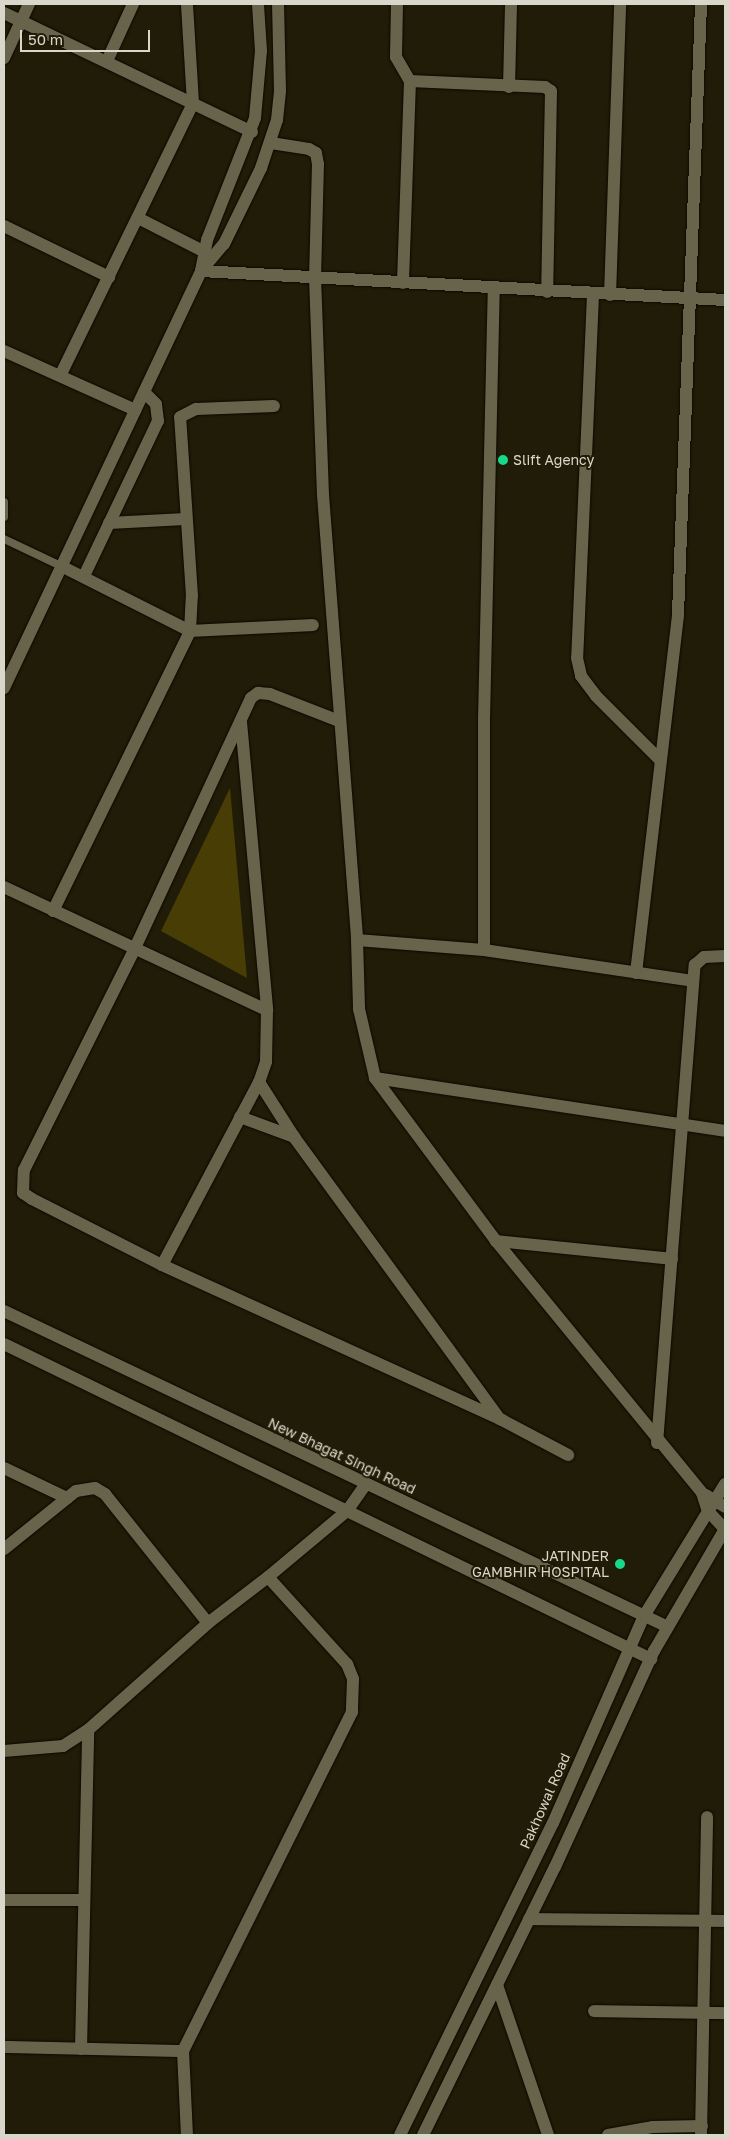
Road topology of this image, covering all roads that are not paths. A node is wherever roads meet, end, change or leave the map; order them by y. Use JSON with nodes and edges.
{"nodes":[{"id":1,"x":29,"y":4,"type":"edge"},
{"id":2,"x":133,"y":4,"type":"edge"},
{"id":3,"x":186,"y":4,"type":"edge"},
{"id":4,"x":258,"y":4,"type":"edge"},
{"id":5,"x":278,"y":4,"type":"edge"},
{"id":6,"x":397,"y":4,"type":"edge"},
{"id":7,"x":511,"y":4,"type":"edge"},
{"id":8,"x":620,"y":4,"type":"edge"},
{"id":9,"x":701,"y":4,"type":"edge"},
{"id":10,"x":4,"y":13,"type":"edge"},
{"id":11,"x":21,"y":21,"type":"junction"},
{"id":12,"x":4,"y":58,"type":"edge"},
{"id":13,"x":107,"y":61,"type":"junction"},
{"id":14,"x":410,"y":81,"type":"junction"},
{"id":15,"x":508,"y":87,"type":"junction"},
{"id":16,"x":193,"y":102,"type":"junction"},
{"id":17,"x":252,"y":132,"type":"junction"},
{"id":18,"x":271,"y":143,"type":"junction"},
{"id":19,"x":140,"y":219,"type":"junction"},
{"id":20,"x":4,"y":226,"type":"edge"},
{"id":21,"x":205,"y":252,"type":"junction"},
{"id":22,"x":201,"y":271,"type":"junction"},
{"id":23,"x":110,"y":276,"type":"junction"},
{"id":24,"x":315,"y":277,"type":"junction"},
{"id":25,"x":403,"y":283,"type":"junction"},
{"id":26,"x":494,"y":290,"type":"junction"},
{"id":27,"x":547,"y":292,"type":"junction"},
{"id":28,"x":593,"y":295,"type":"junction"},
{"id":29,"x":610,"y":295,"type":"junction"},
{"id":30,"x":690,"y":298,"type":"junction"},
{"id":31,"x":725,"y":300,"type":"edge"},
{"id":32,"x":4,"y":351,"type":"edge"},
{"id":33,"x":61,"y":374,"type":"junction"},
{"id":34,"x":144,"y":392,"type":"junction"},
{"id":35,"x":274,"y":406,"type":"dead end"},
{"id":36,"x":135,"y":410,"type":"junction"},
{"id":37,"x":4,"y":502,"type":"edge"},
{"id":38,"x":4,"y":517,"type":"edge"},
{"id":39,"x":185,"y":519,"type":"junction"},
{"id":40,"x":109,"y":524,"type":"junction"},
{"id":41,"x":4,"y":539,"type":"edge"},
{"id":42,"x":63,"y":567,"type":"junction"},
{"id":43,"x":84,"y":576,"type":"junction"},
{"id":44,"x":313,"y":625,"type":"dead end"},
{"id":45,"x":190,"y":632,"type":"junction"},
{"id":46,"x":4,"y":688,"type":"edge"},
{"id":47,"x":339,"y":721,"type":"junction"},
{"id":48,"x":241,"y":722,"type":"junction"},
{"id":49,"x":660,"y":760,"type":"junction"},
{"id":50,"x":4,"y":887,"type":"edge"},
{"id":51,"x":53,"y":911,"type":"junction"},
{"id":52,"x":357,"y":940,"type":"junction"},
{"id":53,"x":134,"y":950,"type":"junction"},
{"id":54,"x":484,"y":950,"type":"junction"},
{"id":55,"x":725,"y":956,"type":"edge"},
{"id":56,"x":636,"y":973,"type":"junction"},
{"id":57,"x":693,"y":982,"type":"junction"},
{"id":58,"x":267,"y":1010,"type":"junction"},
{"id":59,"x":375,"y":1078,"type":"junction"},
{"id":60,"x":259,"y":1082,"type":"junction"},
{"id":61,"x":240,"y":1117,"type":"junction"},
{"id":62,"x":683,"y":1127,"type":"junction"},
{"id":63,"x":725,"y":1131,"type":"edge"},
{"id":64,"x":294,"y":1138,"type":"junction"},
{"id":65,"x":496,"y":1241,"type":"junction"},
{"id":66,"x":672,"y":1259,"type":"junction"},
{"id":67,"x":162,"y":1265,"type":"junction"},
{"id":68,"x":4,"y":1311,"type":"edge"},
{"id":69,"x":4,"y":1344,"type":"edge"},
{"id":70,"x":502,"y":1420,"type":"junction"},
{"id":71,"x":657,"y":1443,"type":"junction"},
{"id":72,"x":568,"y":1454,"type":"dead end"},
{"id":73,"x":4,"y":1468,"type":"edge"},
{"id":74,"x":366,"y":1484,"type":"junction"},
{"id":75,"x":725,"y":1484,"type":"edge"},
{"id":76,"x":702,"y":1493,"type":"junction"},
{"id":77,"x":716,"y":1497,"type":"junction"},
{"id":78,"x":67,"y":1498,"type":"junction"},
{"id":79,"x":725,"y":1507,"type":"edge"},
{"id":80,"x":348,"y":1511,"type":"junction"},
{"id":81,"x":708,"y":1511,"type":"junction"},
{"id":82,"x":725,"y":1530,"type":"edge"},
{"id":83,"x":4,"y":1549,"type":"edge"},
{"id":84,"x":268,"y":1577,"type":"junction"},
{"id":85,"x":644,"y":1616,"type":"junction"},
{"id":86,"x":208,"y":1623,"type":"junction"},
{"id":87,"x":668,"y":1627,"type":"junction"},
{"id":88,"x":630,"y":1647,"type":"junction"},
{"id":89,"x":651,"y":1659,"type":"junction"},
{"id":90,"x":88,"y":1730,"type":"junction"},
{"id":91,"x":4,"y":1751,"type":"edge"},
{"id":92,"x":706,"y":1817,"type":"dead end"},
{"id":93,"x":4,"y":1900,"type":"edge"},
{"id":94,"x":81,"y":1900,"type":"junction"},
{"id":95,"x":529,"y":1920,"type":"junction"},
{"id":96,"x":704,"y":1921,"type":"junction"},
{"id":97,"x":725,"y":1921,"type":"edge"},
{"id":98,"x":497,"y":1986,"type":"junction"},
{"id":99,"x":594,"y":2011,"type":"dead end"},
{"id":100,"x":702,"y":2013,"type":"junction"},
{"id":101,"x":725,"y":2013,"type":"edge"},
{"id":102,"x":4,"y":2047,"type":"edge"},
{"id":103,"x":80,"y":2049,"type":"junction"},
{"id":104,"x":183,"y":2052,"type":"junction"},
{"id":105,"x":701,"y":2130,"type":"edge"},
{"id":106,"x":186,"y":2135,"type":"edge"},
{"id":107,"x":400,"y":2135,"type":"edge"},
{"id":108,"x":423,"y":2135,"type":"edge"},
{"id":109,"x":548,"y":2135,"type":"edge"},
{"id":110,"x":608,"y":2135,"type":"edge"}],
"edges":[{"from":1,"to":11,"type":"street"},
{"from":2,"to":13,"type":"street"},
{"from":3,"to":16,"type":"street"},
{"from":4,"to":17,"type":"street"},
{"from":5,"to":18,"type":"street"},
{"from":6,"to":14,"type":"street"},
{"from":7,"to":15,"type":"street"},
{"from":8,"to":29,"type":"street"},
{"from":9,"to":30,"type":"street"},
{"from":10,"to":11,"type":"street"},
{"from":11,"to":12,"type":"street"},
{"from":11,"to":13,"type":"street"},
{"from":13,"to":16,"type":"street"},
{"from":14,"to":15,"type":"street"},
{"from":14,"to":25,"type":"street"},
{"from":15,"to":27,"type":"street"},
{"from":16,"to":17,"type":"street"},
{"from":16,"to":19,"type":"street"},
{"from":17,"to":21,"type":"street"},
{"from":18,"to":22,"type":"street"},
{"from":18,"to":24,"type":"street"},
{"from":19,"to":21,"type":"street"},
{"from":19,"to":23,"type":"street"},
{"from":20,"to":23,"type":"street"},
{"from":21,"to":22,"type":"street"},
{"from":22,"to":24,"type":"street"},
{"from":22,"to":34,"type":"street"},
{"from":23,"to":33,"type":"street"},
{"from":24,"to":25,"type":"street"},
{"from":24,"to":47,"type":"street"},
{"from":25,"to":26,"type":"street"},
{"from":26,"to":27,"type":"street"},
{"from":26,"to":54,"type":"street"},
{"from":27,"to":28,"type":"street"},
{"from":28,"to":29,"type":"street"},
{"from":28,"to":49,"type":"street"},
{"from":29,"to":30,"type":"street"},
{"from":30,"to":31,"type":"street"},
{"from":30,"to":49,"type":"street"},
{"from":32,"to":33,"type":"street"},
{"from":33,"to":36,"type":"street"},
{"from":34,"to":36,"type":"street"},
{"from":34,"to":40,"type":"street"},
{"from":35,"to":39,"type":"street"},
{"from":36,"to":42,"type":"street"},
{"from":37,"to":38,"type":"lane"},
{"from":39,"to":40,"type":"street"},
{"from":39,"to":45,"type":"street"},
{"from":40,"to":43,"type":"street"},
{"from":41,"to":42,"type":"lane"},
{"from":42,"to":43,"type":"street"},
{"from":42,"to":46,"type":"street"},
{"from":43,"to":45,"type":"street"},
{"from":44,"to":45,"type":"street"},
{"from":45,"to":51,"type":"street"},
{"from":47,"to":48,"type":"street"},
{"from":47,"to":52,"type":"street"},
{"from":48,"to":53,"type":"street"},
{"from":48,"to":58,"type":"street"},
{"from":49,"to":56,"type":"street"},
{"from":50,"to":51,"type":"street"},
{"from":51,"to":53,"type":"street"},
{"from":52,"to":54,"type":"street"},
{"from":52,"to":59,"type":"street"},
{"from":53,"to":58,"type":"street"},
{"from":53,"to":67,"type":"street"},
{"from":54,"to":56,"type":"street"},
{"from":55,"to":57,"type":"street"},
{"from":56,"to":57,"type":"street"},
{"from":57,"to":62,"type":"street"},
{"from":58,"to":60,"type":"street"},
{"from":59,"to":62,"type":"street"},
{"from":59,"to":65,"type":"street"},
{"from":60,"to":61,"type":"street"},
{"from":60,"to":64,"type":"street"},
{"from":61,"to":64,"type":"street"},
{"from":61,"to":67,"type":"street"},
{"from":62,"to":63,"type":"street"},
{"from":62,"to":66,"type":"street"},
{"from":64,"to":70,"type":"street"},
{"from":65,"to":66,"type":"street"},
{"from":65,"to":71,"type":"street"},
{"from":66,"to":71,"type":"street"},
{"from":67,"to":70,"type":"street"},
{"from":68,"to":74,"type":"street","name":"New Bhagat Singh Road"},
{"from":69,"to":80,"type":"street"},
{"from":70,"to":72,"type":"street"},
{"from":71,"to":76,"type":"street"},
{"from":73,"to":78,"type":"street"},
{"from":74,"to":80,"type":"street"},
{"from":74,"to":85,"type":"street","name":"New Bhagat Singh Road"},
{"from":75,"to":77,"type":"street","name":"Pakhowal Road"},
{"from":76,"to":77,"type":"street"},
{"from":76,"to":81,"type":"street"},
{"from":77,"to":79,"type":"street"},
{"from":77,"to":81,"type":"street","name":"Pakhowal Road"},
{"from":78,"to":83,"type":"street"},
{"from":78,"to":86,"type":"street"},
{"from":80,"to":84,"type":"street"},
{"from":80,"to":88,"type":"street"},
{"from":81,"to":82,"type":"street"},
{"from":81,"to":85,"type":"street","name":"Pakhowal Road"},
{"from":82,"to":87,"type":"street"},
{"from":84,"to":86,"type":"street"},
{"from":84,"to":104,"type":"street"},
{"from":85,"to":87,"type":"street","name":"New Bhagat Singh Road"},
{"from":85,"to":88,"type":"street","name":"Pakhowal Road"},
{"from":86,"to":90,"type":"street"},
{"from":87,"to":89,"type":"street"},
{"from":88,"to":89,"type":"street"},
{"from":88,"to":107,"type":"street","name":"Pakhowal Road"},
{"from":89,"to":95,"type":"street"},
{"from":90,"to":91,"type":"street"},
{"from":90,"to":94,"type":"street"},
{"from":92,"to":96,"type":"street"},
{"from":93,"to":94,"type":"street"},
{"from":94,"to":103,"type":"street"},
{"from":95,"to":96,"type":"street"},
{"from":95,"to":98,"type":"street"},
{"from":96,"to":97,"type":"street"},
{"from":96,"to":100,"type":"street"},
{"from":98,"to":108,"type":"street"},
{"from":98,"to":109,"type":"street"},
{"from":99,"to":100,"type":"street"},
{"from":100,"to":101,"type":"street"},
{"from":100,"to":105,"type":"street"},
{"from":102,"to":103,"type":"street"},
{"from":103,"to":104,"type":"street"},
{"from":104,"to":106,"type":"street"},
{"from":105,"to":110,"type":"street"}]}
